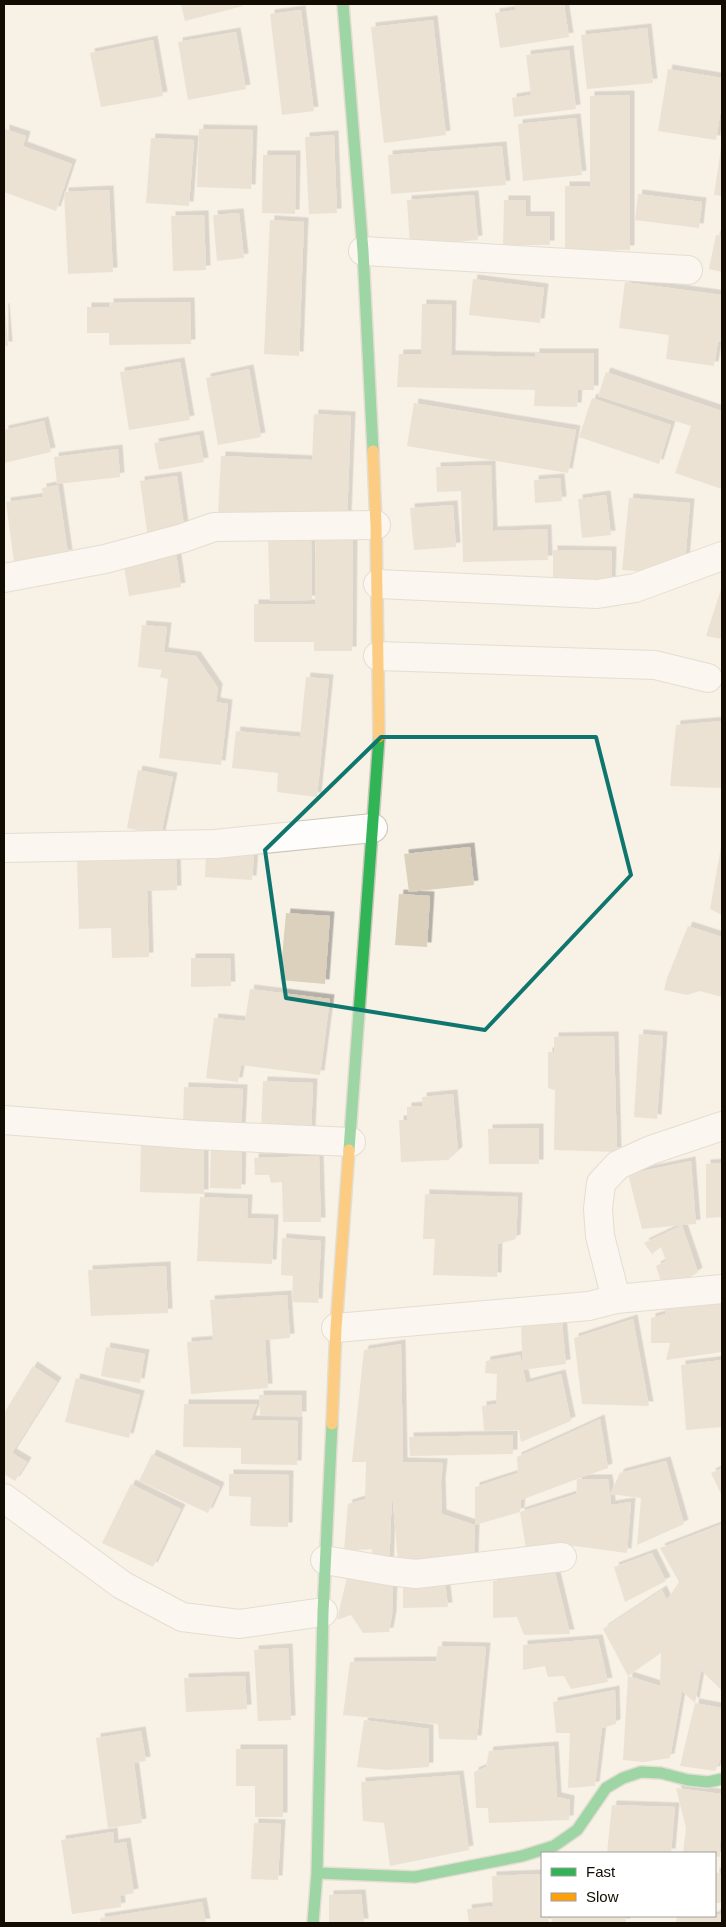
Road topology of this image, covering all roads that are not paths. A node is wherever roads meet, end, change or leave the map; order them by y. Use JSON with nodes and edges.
{"nodes":[{"id":1,"x":343,"y":4,"type":"edge"},
{"id":2,"x":364,"y":251,"type":"junction"},
{"id":3,"x":688,"y":270,"type":"dead end"},
{"id":4,"x":376,"y":525,"type":"junction"},
{"id":5,"x":722,"y":556,"type":"edge"},
{"id":6,"x":4,"y":578,"type":"edge"},
{"id":7,"x":378,"y":584,"type":"junction"},
{"id":8,"x":378,"y":656,"type":"junction"},
{"id":9,"x":708,"y":678,"type":"dead end"},
{"id":10,"x":373,"y":828,"type":"junction"},
{"id":11,"x":4,"y":848,"type":"edge"},
{"id":12,"x":4,"y":1120,"type":"edge"},
{"id":13,"x":722,"y":1126,"type":"edge"},
{"id":14,"x":351,"y":1142,"type":"junction"},
{"id":15,"x":722,"y":1289,"type":"edge"},
{"id":16,"x":616,"y":1299,"type":"junction"},
{"id":17,"x":336,"y":1328,"type":"junction"},
{"id":18,"x":4,"y":1498,"type":"edge"},
{"id":19,"x":562,"y":1557,"type":"dead end"},
{"id":20,"x":326,"y":1560,"type":"junction"},
{"id":21,"x":323,"y":1612,"type":"junction"},
{"id":22,"x":722,"y":1778,"type":"edge"},
{"id":23,"x":317,"y":1873,"type":"junction"},
{"id":24,"x":314,"y":1923,"type":"edge"}],
"edges":[{"from":1,"to":2,"type":"street"},
{"from":2,"to":3,"type":"street"},
{"from":2,"to":4,"type":"street"},
{"from":4,"to":6,"type":"street"},
{"from":4,"to":7,"type":"street"},
{"from":5,"to":7,"type":"street"},
{"from":7,"to":8,"type":"street"},
{"from":8,"to":9,"type":"street"},
{"from":8,"to":10,"type":"street"},
{"from":10,"to":11,"type":"street"},
{"from":10,"to":14,"type":"street"},
{"from":12,"to":14,"type":"street"},
{"from":13,"to":16,"type":"street"},
{"from":14,"to":17,"type":"street"},
{"from":15,"to":16,"type":"street"},
{"from":16,"to":17,"type":"street"},
{"from":17,"to":20,"type":"street"},
{"from":18,"to":21,"type":"street"},
{"from":19,"to":20,"type":"street"},
{"from":20,"to":21,"type":"street"},
{"from":21,"to":23,"type":"street"},
{"from":22,"to":23,"type":"street"},
{"from":23,"to":24,"type":"street"}]}
